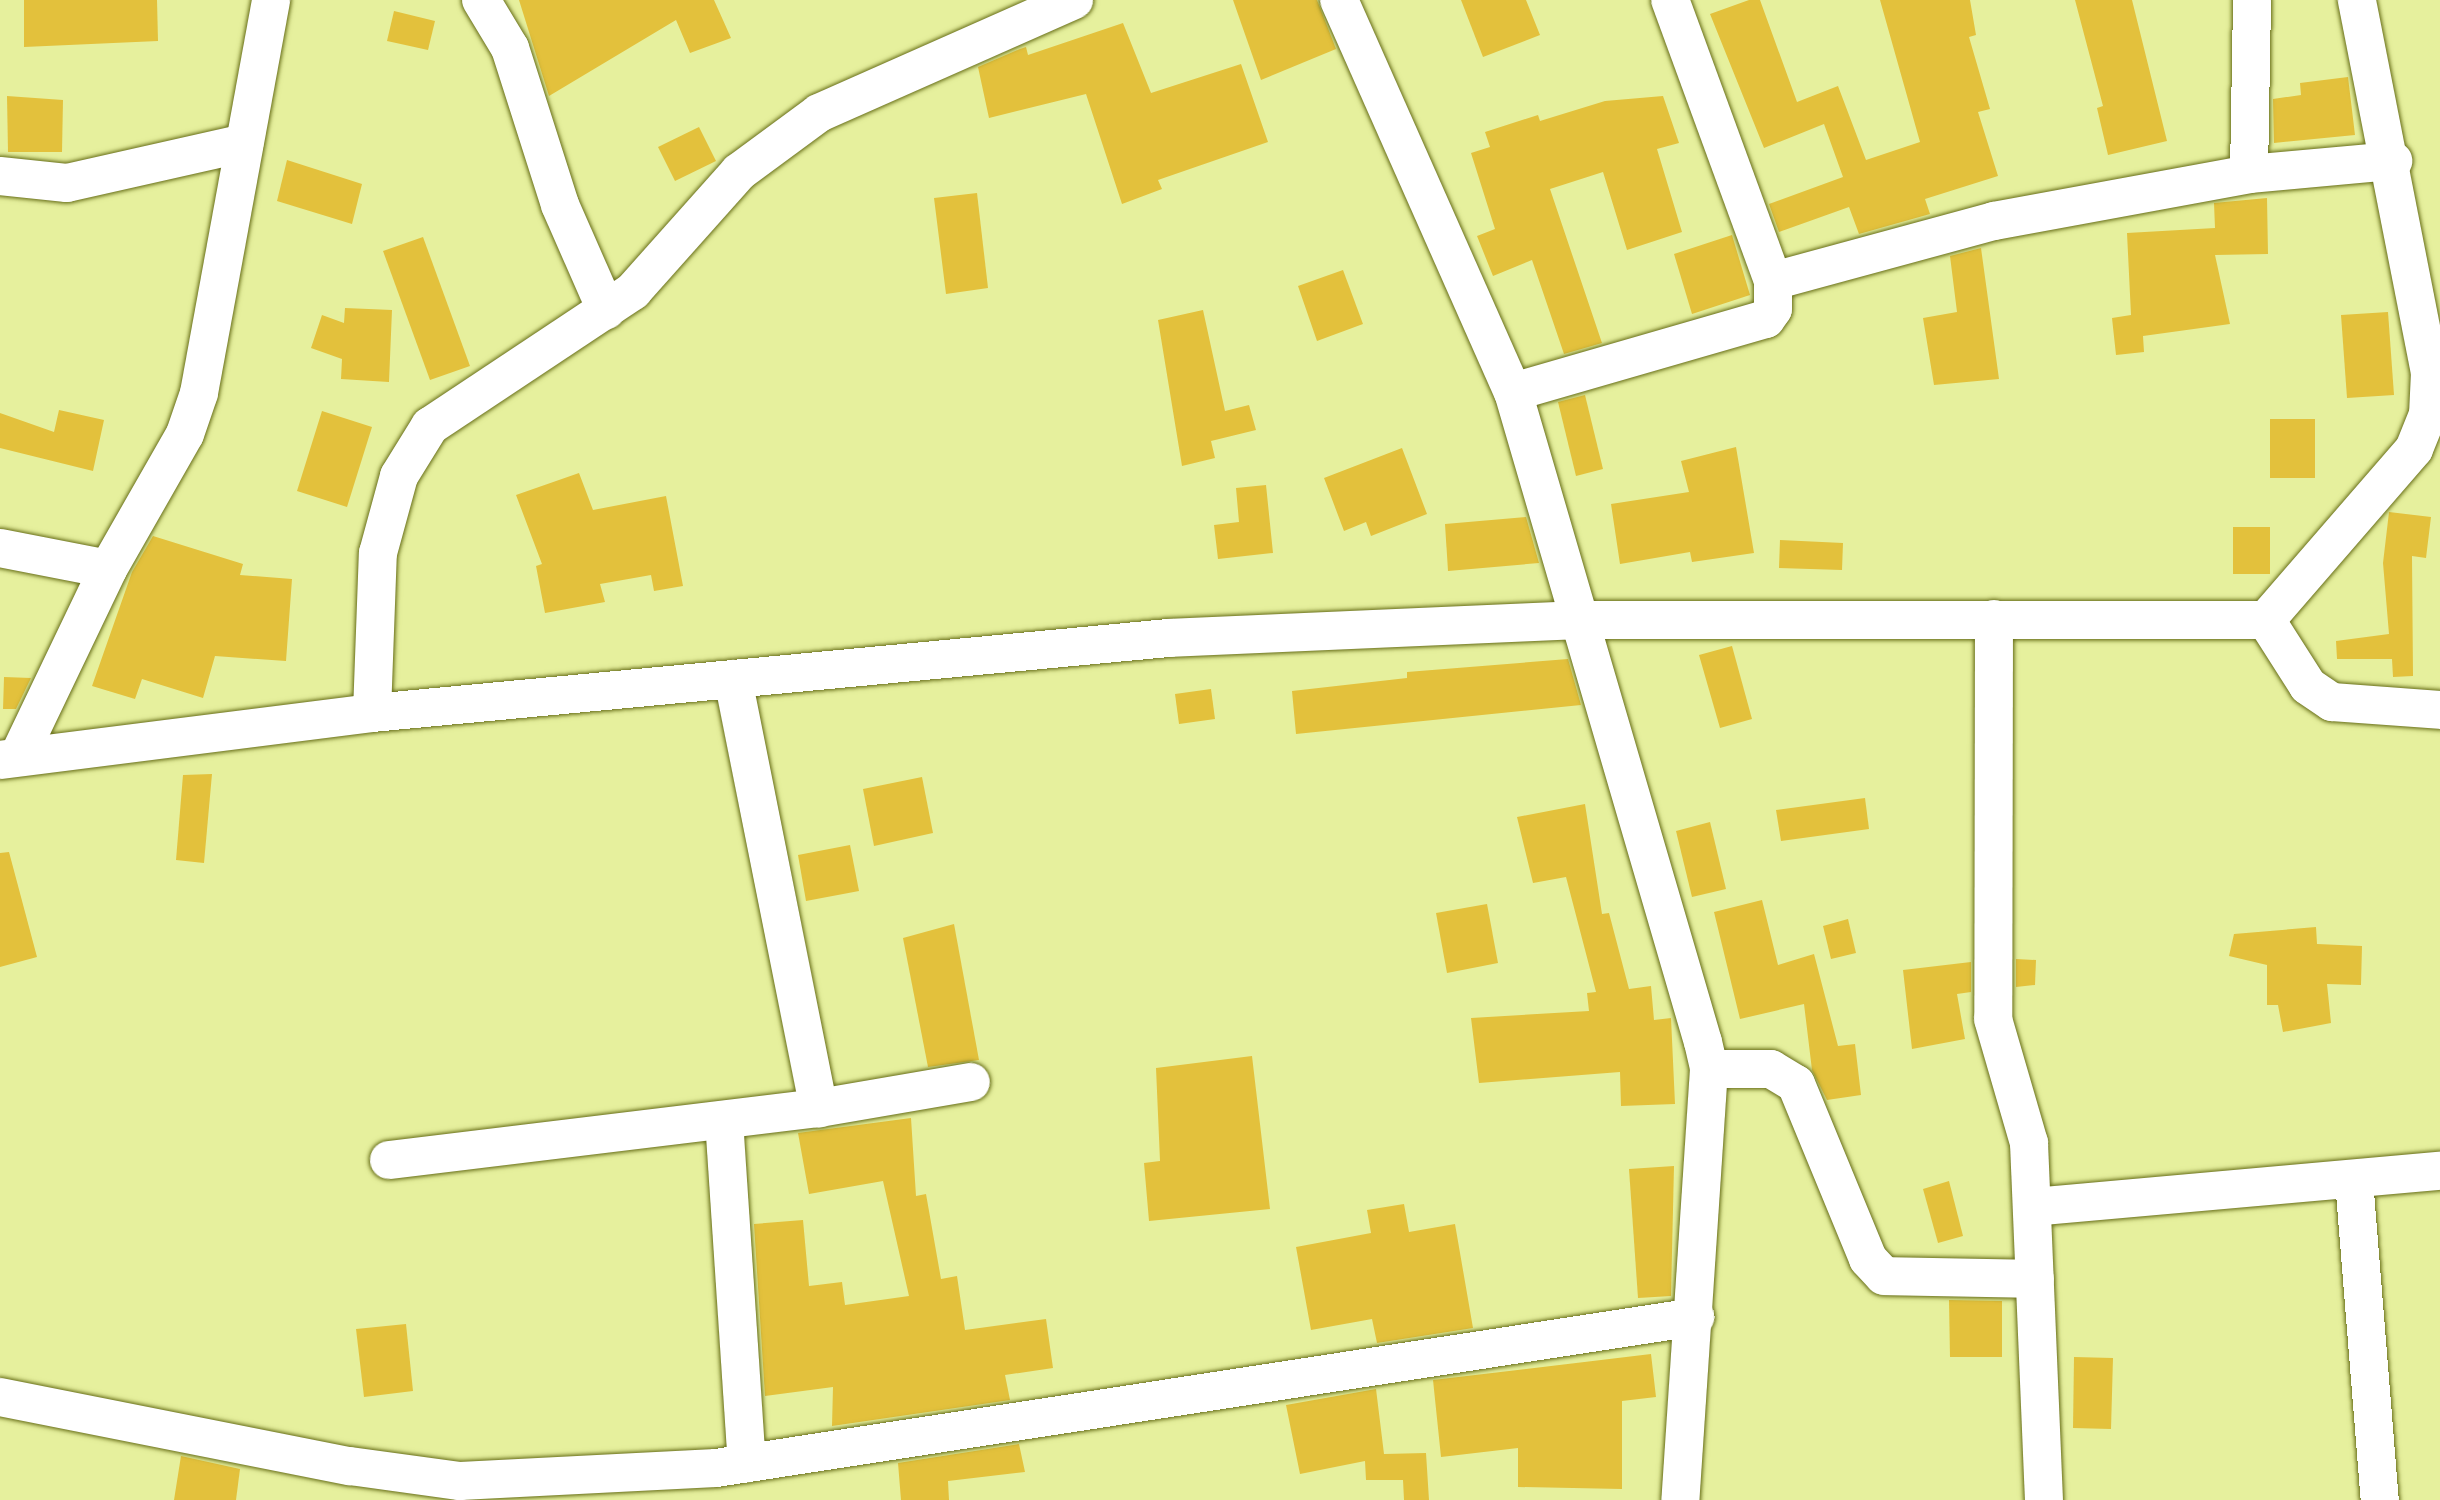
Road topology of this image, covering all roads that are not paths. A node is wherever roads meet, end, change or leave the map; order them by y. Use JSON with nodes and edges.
{"nodes":[{"id":1,"x":271,"y":0,"type":"edge"},
{"id":2,"x":481,"y":0,"type":"edge"},
{"id":3,"x":1074,"y":0,"type":"edge"},
{"id":4,"x":1339,"y":0,"type":"edge"},
{"id":5,"x":1670,"y":0,"type":"edge"},
{"id":6,"x":2252,"y":0,"type":"edge"},
{"id":7,"x":2358,"y":0,"type":"edge"},
{"id":8,"x":244,"y":143,"type":"junction"},
{"id":9,"x":2393,"y":161,"type":"junction"},
{"id":10,"x":2249,"y":174,"type":"junction"},
{"id":11,"x":13,"y":177,"type":"edge"},
{"id":12,"x":0,"y":208,"type":"edge"},
{"id":13,"x":1773,"y":281,"type":"junction"},
{"id":14,"x":606,"y":310,"type":"junction"},
{"id":15,"x":2435,"y":386,"type":"edge"},
{"id":16,"x":1513,"y":392,"type":"junction"},
{"id":17,"x":0,"y":548,"type":"edge"},
{"id":18,"x":108,"y":568,"type":"junction"},
{"id":19,"x":1994,"y":619,"type":"junction"},
{"id":20,"x":1584,"y":620,"type":"junction"},
{"id":21,"x":2266,"y":620,"type":"junction"},
{"id":22,"x":733,"y":679,"type":"junction"},
{"id":23,"x":2440,"y":710,"type":"edge"},
{"id":24,"x":372,"y":713,"type":"junction"},
{"id":25,"x":10,"y":757,"type":"edge"},
{"id":26,"x":1709,"y":1069,"type":"junction"},
{"id":27,"x":971,"y":1082,"type":"dead end"},
{"id":28,"x":819,"y":1108,"type":"junction"},
{"id":29,"x":724,"y":1120,"type":"junction"},
{"id":30,"x":389,"y":1160,"type":"dead end"},
{"id":31,"x":2440,"y":1170,"type":"edge"},
{"id":32,"x":2354,"y":1180,"type":"junction"},
{"id":33,"x":2032,"y":1207,"type":"junction"},
{"id":34,"x":2035,"y":1278,"type":"junction"},
{"id":35,"x":1695,"y":1317,"type":"junction"},
{"id":36,"x":0,"y":1400,"type":"edge"},
{"id":37,"x":725,"y":1477,"type":"edge"},
{"id":38,"x":1680,"y":1500,"type":"edge"},
{"id":39,"x":2044,"y":1500,"type":"edge"},
{"id":40,"x":2380,"y":1500,"type":"edge"}],
"edges":[{"from":1,"to":8,"type":"street"},
{"from":2,"to":14,"type":"street"},
{"from":3,"to":14,"type":"street"},
{"from":4,"to":16,"type":"street"},
{"from":5,"to":13,"type":"street"},
{"from":6,"to":10,"type":"street"},
{"from":7,"to":9,"type":"street"},
{"from":8,"to":11,"type":"street"},
{"from":8,"to":18,"type":"street"},
{"from":9,"to":10,"type":"street"},
{"from":9,"to":15,"type":"street"},
{"from":10,"to":13,"type":"street"},
{"from":11,"to":12,"type":"street"},
{"from":13,"to":16,"type":"street"},
{"from":14,"to":24,"type":"street"},
{"from":15,"to":21,"type":"street"},
{"from":16,"to":20,"type":"street"},
{"from":17,"to":18,"type":"street"},
{"from":18,"to":25,"type":"street"},
{"from":19,"to":20,"type":"street"},
{"from":19,"to":21,"type":"street"},
{"from":19,"to":33,"type":"street"},
{"from":20,"to":22,"type":"street"},
{"from":20,"to":26,"type":"street"},
{"from":21,"to":23,"type":"street"},
{"from":22,"to":24,"type":"street"},
{"from":22,"to":28,"type":"street"},
{"from":24,"to":25,"type":"street"},
{"from":26,"to":34,"type":"street"},
{"from":26,"to":35,"type":"street"},
{"from":27,"to":28,"type":"street"},
{"from":28,"to":29,"type":"street"},
{"from":29,"to":30,"type":"street"},
{"from":29,"to":37,"type":"street"},
{"from":31,"to":32,"type":"street"},
{"from":32,"to":33,"type":"street"},
{"from":32,"to":40,"type":"street"},
{"from":33,"to":34,"type":"street"},
{"from":34,"to":39,"type":"street"},
{"from":35,"to":37,"type":"street"},
{"from":35,"to":38,"type":"street"},
{"from":36,"to":37,"type":"street"}]}
